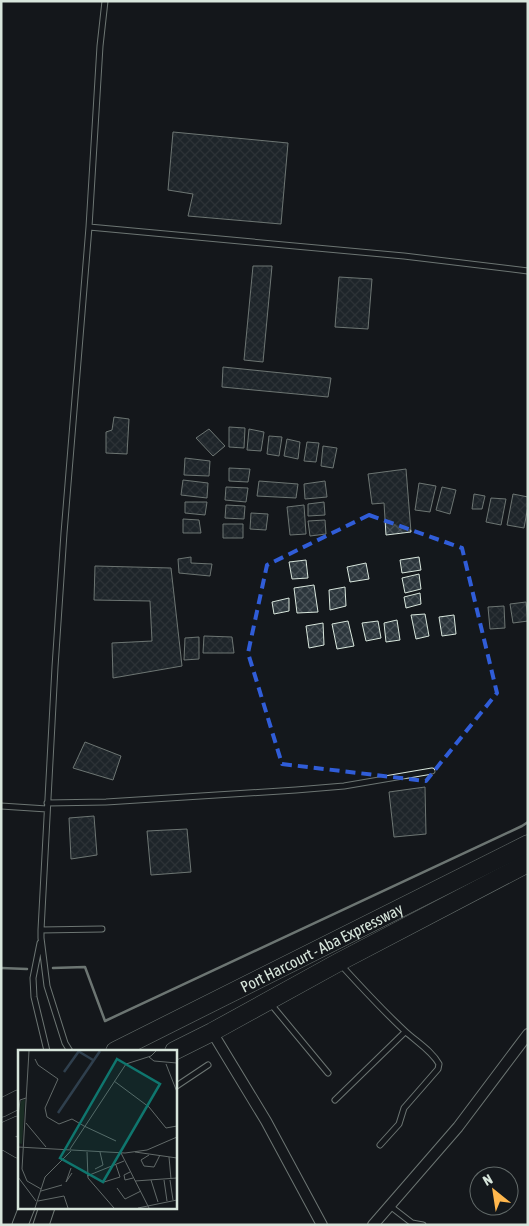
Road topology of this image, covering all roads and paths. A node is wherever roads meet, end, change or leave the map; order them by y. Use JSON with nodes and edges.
{"nodes":[{"id":1,"x":105,"y":1,"type":"edge"},
{"id":2,"x":89,"y":227,"type":"junction"},
{"id":3,"x":528,"y":271,"type":"edge"},
{"id":4,"x":432,"y":771,"type":"dead end"},
{"id":5,"x":1,"y":806,"type":"edge"},
{"id":6,"x":47,"y":806,"type":"junction"},
{"id":7,"x":528,"y":844,"type":"edge"},
{"id":8,"x":528,"y":863,"type":"edge"},
{"id":9,"x":102,"y":929,"type":"dead end"},
{"id":10,"x":41,"y":930,"type":"junction"},
{"id":11,"x":41,"y":938,"type":"junction"},
{"id":12,"x":339,"y":962,"type":"junction"},
{"id":13,"x":268,"y":1001,"type":"junction"},
{"id":14,"x":212,"y":1032,"type":"junction"},
{"id":15,"x":405,"y":1032,"type":"junction"},
{"id":16,"x":528,"y":1034,"type":"edge"},
{"id":17,"x":47,"y":1050,"type":"edge"},
{"id":18,"x":69,"y":1050,"type":"edge"},
{"id":19,"x":118,"y":1050,"type":"edge"},
{"id":20,"x":176,"y":1050,"type":"edge"},
{"id":21,"x":208,"y":1065,"type":"dead end"},
{"id":22,"x":328,"y":1073,"type":"dead end"},
{"id":23,"x":176,"y":1086,"type":"edge"},
{"id":24,"x":18,"y":1100,"type":"edge"},
{"id":25,"x":335,"y":1100,"type":"dead end"},
{"id":26,"x":1,"y":1108,"type":"edge"},
{"id":27,"x":18,"y":1125,"type":"edge"},
{"id":28,"x":1,"y":1133,"type":"edge"},
{"id":29,"x":1,"y":1140,"type":"edge"},
{"id":30,"x":380,"y":1146,"type":"dead end"},
{"id":31,"x":18,"y":1148,"type":"edge"},
{"id":32,"x":390,"y":1206,"type":"junction"},
{"id":33,"x":27,"y":1208,"type":"edge"},
{"id":34,"x":47,"y":1208,"type":"edge"},
{"id":35,"x":20,"y":1225,"type":"edge"},
{"id":36,"x":41,"y":1225,"type":"edge"},
{"id":37,"x":322,"y":1225,"type":"edge"},
{"id":38,"x":373,"y":1225,"type":"edge"},
{"id":39,"x":424,"y":1225,"type":"edge"}],
"edges":[{"from":1,"to":2,"type":"lane"},
{"from":2,"to":3,"type":"lane"},
{"from":2,"to":6,"type":"lane"},
{"from":4,"to":6,"type":"lane"},
{"from":5,"to":6,"type":"lane"},
{"from":6,"to":10,"type":"lane"},
{"from":7,"to":19,"type":"highway","name":"Port Harcourt - Aba Expressway"},
{"from":8,"to":12,"type":"highway","name":"Port Harcourt - Aba Expressway"},
{"from":9,"to":10,"type":"lane"},
{"from":10,"to":11,"type":"lane"},
{"from":11,"to":17,"type":"lane"},
{"from":11,"to":18,"type":"lane"},
{"from":12,"to":13,"type":"highway","name":"Port Harcourt - Aba Expressway"},
{"from":12,"to":15,"type":"lane"},
{"from":13,"to":14,"type":"highway","name":"Port Harcourt - Aba Expressway"},
{"from":13,"to":22,"type":"lane"},
{"from":14,"to":20,"type":"highway","name":"Port Harcourt - Aba Expressway"},
{"from":14,"to":37,"type":"street"},
{"from":15,"to":25,"type":"lane"},
{"from":15,"to":30,"type":"lane"},
{"from":16,"to":32,"type":"street"},
{"from":21,"to":23,"type":"lane"},
{"from":24,"to":26,"type":"highway"},
{"from":27,"to":28,"type":"highway"},
{"from":29,"to":31,"type":"highway"},
{"from":32,"to":38,"type":"street"},
{"from":32,"to":39,"type":"lane"},
{"from":33,"to":35,"type":"main road"},
{"from":34,"to":36,"type":"main road"}]}
